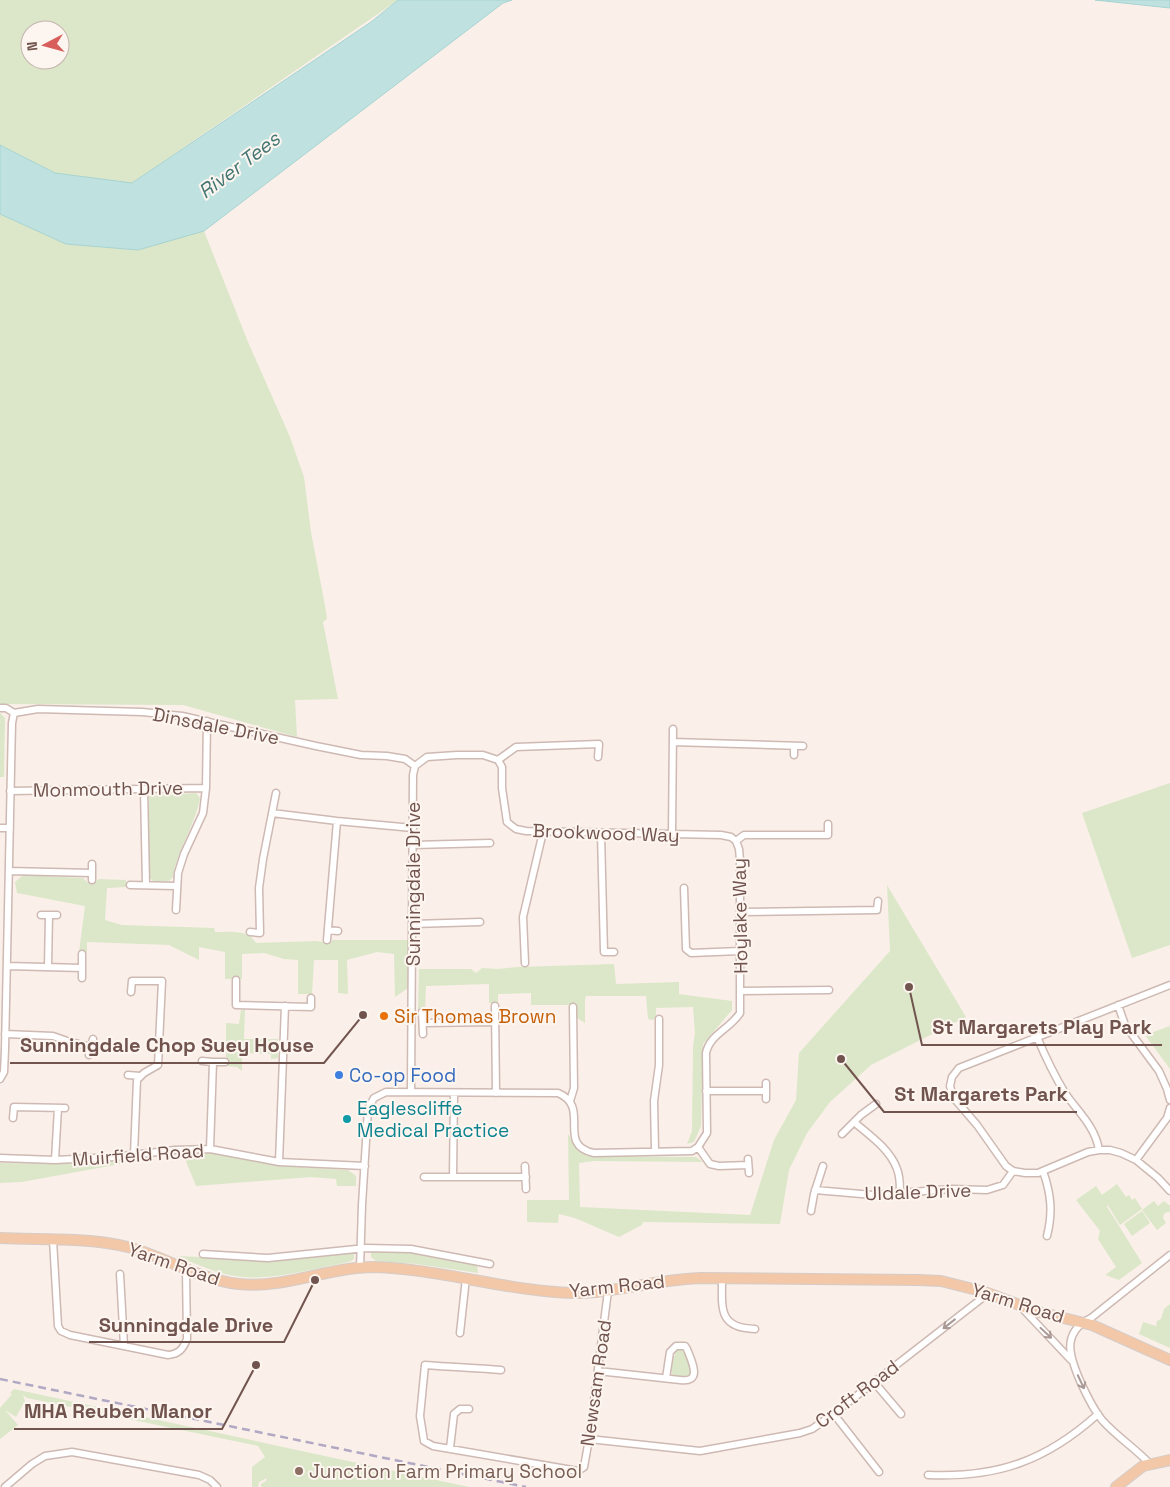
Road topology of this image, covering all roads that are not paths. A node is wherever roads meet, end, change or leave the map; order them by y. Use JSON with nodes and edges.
{"nodes":[{"id":1,"x":0,"y":708,"type":"edge"},
{"id":2,"x":14,"y":714,"type":"junction"},
{"id":3,"x":206,"y":721,"type":"junction"},
{"id":4,"x":673,"y":728,"type":"dead end"},
{"id":5,"x":673,"y":742,"type":"junction"},
{"id":6,"x":794,"y":746,"type":"junction"},
{"id":7,"x":803,"y":746,"type":"dead end"},
{"id":8,"x":794,"y":755,"type":"dead end"},
{"id":9,"x":598,"y":758,"type":"dead end"},
{"id":10,"x":498,"y":760,"type":"junction"},
{"id":11,"x":415,"y":766,"type":"junction"},
{"id":12,"x":206,"y":788,"type":"junction"},
{"id":13,"x":144,"y":789,"type":"junction"},
{"id":14,"x":10,"y":791,"type":"junction"},
{"id":15,"x":276,"y":793,"type":"dead end"},
{"id":16,"x":272,"y":812,"type":"junction"},
{"id":17,"x":337,"y":821,"type":"junction"},
{"id":18,"x":828,"y":824,"type":"dead end"},
{"id":19,"x":0,"y":828,"type":"edge"},
{"id":20,"x":10,"y":828,"type":"junction"},
{"id":21,"x":413,"y":828,"type":"junction"},
{"id":22,"x":543,"y":832,"type":"junction"},
{"id":23,"x":601,"y":834,"type":"junction"},
{"id":24,"x":672,"y":835,"type":"junction"},
{"id":25,"x":736,"y":841,"type":"junction"},
{"id":26,"x":490,"y":843,"type":"dead end"},
{"id":27,"x":413,"y":845,"type":"junction"},
{"id":28,"x":92,"y":864,"type":"dead end"},
{"id":29,"x":9,"y":871,"type":"junction"},
{"id":30,"x":92,"y":873,"type":"junction"},
{"id":31,"x":92,"y":880,"type":"dead end"},
{"id":32,"x":130,"y":885,"type":"dead end"},
{"id":33,"x":146,"y":885,"type":"junction"},
{"id":34,"x":176,"y":886,"type":"junction"},
{"id":35,"x":684,"y":888,"type":"dead end"},
{"id":36,"x":878,"y":901,"type":"dead end"},
{"id":37,"x":684,"y":902,"type":"junction"},
{"id":38,"x":692,"y":902,"type":"dead end"},
{"id":39,"x":176,"y":910,"type":"dead end"},
{"id":40,"x":740,"y":912,"type":"junction"},
{"id":41,"x":41,"y":915,"type":"dead end"},
{"id":42,"x":49,"y":915,"type":"junction"},
{"id":43,"x":57,"y":915,"type":"dead end"},
{"id":44,"x":480,"y":922,"type":"dead end"},
{"id":45,"x":413,"y":924,"type":"junction"},
{"id":46,"x":328,"y":930,"type":"junction"},
{"id":47,"x":338,"y":931,"type":"dead end"},
{"id":48,"x":250,"y":932,"type":"dead end"},
{"id":49,"x":327,"y":940,"type":"dead end"},
{"id":50,"x":740,"y":951,"type":"junction"},
{"id":51,"x":614,"y":952,"type":"dead end"},
{"id":52,"x":82,"y":954,"type":"dead end"},
{"id":53,"x":525,"y":964,"type":"dead end"},
{"id":54,"x":7,"y":966,"type":"junction"},
{"id":55,"x":48,"y":967,"type":"junction"},
{"id":56,"x":82,"y":968,"type":"junction"},
{"id":57,"x":82,"y":978,"type":"dead end"},
{"id":58,"x":236,"y":980,"type":"dead end"},
{"id":59,"x":1170,"y":985,"type":"edge"},
{"id":60,"x":817,"y":990,"type":"junction"},
{"id":61,"x":829,"y":990,"type":"dead end"},
{"id":62,"x":740,"y":991,"type":"junction"},
{"id":63,"x":131,"y":992,"type":"dead end"},
{"id":64,"x":311,"y":998,"type":"dead end"},
{"id":65,"x":817,"y":998,"type":"dead end"},
{"id":66,"x":1118,"y":1005,"type":"junction"},
{"id":67,"x":285,"y":1006,"type":"junction"},
{"id":68,"x":495,"y":1006,"type":"dead end"},
{"id":69,"x":573,"y":1007,"type":"dead end"},
{"id":70,"x":422,"y":1012,"type":"dead end"},
{"id":71,"x":659,"y":1019,"type":"dead end"},
{"id":72,"x":495,"y":1022,"type":"junction"},
{"id":73,"x":422,"y":1023,"type":"junction"},
{"id":74,"x":5,"y":1034,"type":"junction"},
{"id":75,"x":423,"y":1034,"type":"dead end"},
{"id":76,"x":1037,"y":1037,"type":"junction"},
{"id":77,"x":93,"y":1039,"type":"dead end"},
{"id":78,"x":91,"y":1047,"type":"junction"},
{"id":79,"x":89,"y":1055,"type":"dead end"},
{"id":80,"x":202,"y":1061,"type":"dead end"},
{"id":81,"x":213,"y":1062,"type":"junction"},
{"id":82,"x":224,"y":1062,"type":"dead end"},
{"id":83,"x":128,"y":1075,"type":"dead end"},
{"id":84,"x":140,"y":1076,"type":"junction"},
{"id":85,"x":0,"y":1079,"type":"edge"},
{"id":86,"x":766,"y":1083,"type":"dead end"},
{"id":87,"x":411,"y":1091,"type":"junction"},
{"id":88,"x":706,"y":1091,"type":"junction"},
{"id":89,"x":766,"y":1091,"type":"junction"},
{"id":90,"x":454,"y":1092,"type":"junction"},
{"id":91,"x":496,"y":1093,"type":"junction"},
{"id":92,"x":568,"y":1098,"type":"junction"},
{"id":93,"x":766,"y":1099,"type":"dead end"},
{"id":94,"x":1170,"y":1100,"type":"edge"},
{"id":95,"x":876,"y":1104,"type":"dead end"},
{"id":96,"x":1170,"y":1108,"type":"edge"},
{"id":97,"x":13,"y":1118,"type":"dead end"},
{"id":98,"x":854,"y":1122,"type":"junction"},
{"id":99,"x":842,"y":1134,"type":"dead end"},
{"id":100,"x":698,"y":1147,"type":"junction"},
{"id":101,"x":210,"y":1149,"type":"junction"},
{"id":102,"x":1099,"y":1150,"type":"junction"},
{"id":103,"x":655,"y":1151,"type":"junction"},
{"id":104,"x":134,"y":1154,"type":"junction"},
{"id":105,"x":0,"y":1158,"type":"edge"},
{"id":106,"x":55,"y":1160,"type":"junction"},
{"id":107,"x":1136,"y":1160,"type":"junction"},
{"id":108,"x":279,"y":1162,"type":"junction"},
{"id":109,"x":365,"y":1166,"type":"junction"},
{"id":110,"x":525,"y":1166,"type":"dead end"},
{"id":111,"x":823,"y":1166,"type":"dead end"},
{"id":112,"x":1013,"y":1171,"type":"junction"},
{"id":113,"x":1044,"y":1171,"type":"junction"},
{"id":114,"x":749,"y":1173,"type":"dead end"},
{"id":115,"x":424,"y":1177,"type":"dead end"},
{"id":116,"x":453,"y":1177,"type":"junction"},
{"id":117,"x":526,"y":1177,"type":"junction"},
{"id":118,"x":526,"y":1188,"type":"dead end"},
{"id":119,"x":816,"y":1190,"type":"junction"},
{"id":120,"x":1170,"y":1191,"type":"edge"},
{"id":121,"x":900,"y":1192,"type":"junction"},
{"id":122,"x":811,"y":1211,"type":"dead end"},
{"id":123,"x":1047,"y":1236,"type":"dead end"},
{"id":124,"x":0,"y":1238,"type":"edge"},
{"id":125,"x":53,"y":1240,"type":"junction"},
{"id":126,"x":360,"y":1248,"type":"junction"},
{"id":127,"x":203,"y":1254,"type":"dead end"},
{"id":128,"x":1170,"y":1255,"type":"edge"},
{"id":129,"x":490,"y":1264,"type":"dead end"},
{"id":130,"x":360,"y":1268,"type":"junction"},
{"id":131,"x":186,"y":1270,"type":"junction"},
{"id":132,"x":120,"y":1274,"type":"dead end"},
{"id":133,"x":466,"y":1278,"type":"junction"},
{"id":134,"x":722,"y":1279,"type":"junction"},
{"id":135,"x":608,"y":1291,"type":"junction"},
{"id":136,"x":985,"y":1292,"type":"junction"},
{"id":137,"x":1020,"y":1306,"type":"junction"},
{"id":138,"x":1082,"y":1322,"type":"junction"},
{"id":139,"x":755,"y":1329,"type":"dead end"},
{"id":140,"x":460,"y":1333,"type":"dead end"},
{"id":141,"x":124,"y":1346,"type":"junction"},
{"id":142,"x":1071,"y":1360,"type":"junction"},
{"id":143,"x":1170,"y":1360,"type":"edge"},
{"id":144,"x":501,"y":1370,"type":"dead end"},
{"id":145,"x":598,"y":1371,"type":"junction"},
{"id":146,"x":666,"y":1378,"type":"junction"},
{"id":147,"x":874,"y":1382,"type":"junction"},
{"id":148,"x":469,"y":1409,"type":"dead end"},
{"id":149,"x":834,"y":1413,"type":"junction"},
{"id":150,"x":901,"y":1414,"type":"dead end"},
{"id":151,"x":1098,"y":1414,"type":"junction"},
{"id":152,"x":589,"y":1439,"type":"junction"},
{"id":153,"x":450,"y":1448,"type":"junction"},
{"id":154,"x":1170,"y":1460,"type":"edge"},
{"id":155,"x":1150,"y":1464,"type":"junction"},
{"id":156,"x":879,"y":1472,"type":"dead end"},
{"id":157,"x":928,"y":1475,"type":"dead end"},
{"id":158,"x":5,"y":1487,"type":"edge"},
{"id":159,"x":217,"y":1487,"type":"edge"},
{"id":160,"x":1116,"y":1487,"type":"edge"}],
"edges":[{"from":1,"to":2,"type":"street"},
{"from":2,"to":3,"type":"street","name":"Dinsdale Drive"},
{"from":2,"to":14,"type":"street"},
{"from":3,"to":11,"type":"street","name":"Dinsdale Drive"},
{"from":3,"to":12,"type":"street"},
{"from":4,"to":5,"type":"street"},
{"from":5,"to":6,"type":"street"},
{"from":5,"to":24,"type":"street"},
{"from":6,"to":7,"type":"street"},
{"from":6,"to":8,"type":"street"},
{"from":9,"to":10,"type":"street"},
{"from":10,"to":11,"type":"street"},
{"from":10,"to":22,"type":"street","name":"Brookwood Way"},
{"from":11,"to":21,"type":"street","name":"Sunningdale Drive"},
{"from":12,"to":13,"type":"street","name":"Monmouth Drive"},
{"from":12,"to":34,"type":"street"},
{"from":13,"to":14,"type":"street","name":"Monmouth Drive"},
{"from":13,"to":33,"type":"street"},
{"from":14,"to":20,"type":"street"},
{"from":15,"to":16,"type":"street"},
{"from":16,"to":17,"type":"street"},
{"from":16,"to":48,"type":"street"},
{"from":17,"to":21,"type":"street"},
{"from":17,"to":46,"type":"street"},
{"from":18,"to":25,"type":"street"},
{"from":19,"to":20,"type":"street"},
{"from":20,"to":29,"type":"street"},
{"from":21,"to":27,"type":"street","name":"Sunningdale Drive"},
{"from":22,"to":23,"type":"street","name":"Brookwood Way"},
{"from":22,"to":53,"type":"street"},
{"from":23,"to":24,"type":"street","name":"Brookwood Way"},
{"from":23,"to":51,"type":"street"},
{"from":24,"to":25,"type":"street","name":"Brookwood Way"},
{"from":25,"to":40,"type":"street","name":"Hoylake Way"},
{"from":26,"to":27,"type":"street"},
{"from":27,"to":45,"type":"street","name":"Sunningdale Drive"},
{"from":28,"to":30,"type":"street"},
{"from":29,"to":30,"type":"street"},
{"from":29,"to":54,"type":"street"},
{"from":30,"to":31,"type":"street"},
{"from":32,"to":33,"type":"street"},
{"from":33,"to":34,"type":"street"},
{"from":34,"to":39,"type":"street"},
{"from":35,"to":37,"type":"street"},
{"from":36,"to":40,"type":"street"},
{"from":37,"to":38,"type":"street"},
{"from":37,"to":50,"type":"street"},
{"from":40,"to":50,"type":"street","name":"Hoylake Way"},
{"from":41,"to":42,"type":"street"},
{"from":42,"to":43,"type":"street"},
{"from":42,"to":55,"type":"street"},
{"from":44,"to":45,"type":"street"},
{"from":45,"to":87,"type":"street","name":"Sunningdale Drive"},
{"from":46,"to":47,"type":"street"},
{"from":46,"to":49,"type":"street"},
{"from":50,"to":62,"type":"street","name":"Hoylake Way"},
{"from":52,"to":56,"type":"street"},
{"from":54,"to":55,"type":"street"},
{"from":54,"to":74,"type":"street"},
{"from":55,"to":56,"type":"street"},
{"from":56,"to":57,"type":"street"},
{"from":58,"to":67,"type":"street"},
{"from":59,"to":66,"type":"street"},
{"from":60,"to":61,"type":"street"},
{"from":60,"to":62,"type":"street"},
{"from":60,"to":65,"type":"street"},
{"from":62,"to":88,"type":"street","name":"Hoylake Way"},
{"from":63,"to":84,"type":"street"},
{"from":64,"to":67,"type":"street"},
{"from":66,"to":76,"type":"street"},
{"from":66,"to":94,"type":"street"},
{"from":67,"to":108,"type":"street"},
{"from":68,"to":72,"type":"street"},
{"from":69,"to":92,"type":"street"},
{"from":70,"to":73,"type":"street"},
{"from":71,"to":103,"type":"street"},
{"from":72,"to":73,"type":"street"},
{"from":72,"to":91,"type":"street"},
{"from":73,"to":75,"type":"street"},
{"from":74,"to":78,"type":"street"},
{"from":74,"to":85,"type":"street"},
{"from":76,"to":102,"type":"street"},
{"from":76,"to":112,"type":"street"},
{"from":77,"to":78,"type":"street"},
{"from":78,"to":79,"type":"street"},
{"from":80,"to":81,"type":"street"},
{"from":81,"to":82,"type":"street"},
{"from":81,"to":101,"type":"street"},
{"from":83,"to":84,"type":"street"},
{"from":84,"to":104,"type":"street"},
{"from":86,"to":89,"type":"street"},
{"from":87,"to":90,"type":"street"},
{"from":87,"to":109,"type":"street"},
{"from":88,"to":89,"type":"street"},
{"from":88,"to":100,"type":"street","name":"Hoylake Way"},
{"from":89,"to":93,"type":"street"},
{"from":90,"to":91,"type":"street"},
{"from":90,"to":116,"type":"street"},
{"from":91,"to":92,"type":"street"},
{"from":92,"to":103,"type":"street"},
{"from":95,"to":98,"type":"street"},
{"from":96,"to":107,"type":"street"},
{"from":97,"to":106,"type":"street"},
{"from":98,"to":99,"type":"street"},
{"from":98,"to":121,"type":"street"},
{"from":100,"to":103,"type":"street"},
{"from":100,"to":114,"type":"street"},
{"from":101,"to":104,"type":"street","name":"Muirfield Road"},
{"from":101,"to":108,"type":"street","name":"Muirfield Road"},
{"from":102,"to":107,"type":"street"},
{"from":102,"to":113,"type":"street"},
{"from":104,"to":106,"type":"street","name":"Muirfield Road"},
{"from":105,"to":106,"type":"street","name":"Muirfield Road"},
{"from":107,"to":120,"type":"street"},
{"from":108,"to":109,"type":"street","name":"Muirfield Road"},
{"from":109,"to":126,"type":"street"},
{"from":110,"to":117,"type":"street"},
{"from":111,"to":119,"type":"street"},
{"from":112,"to":113,"type":"street"},
{"from":112,"to":121,"type":"street","name":"Uldale Drive"},
{"from":113,"to":123,"type":"street"},
{"from":115,"to":116,"type":"street"},
{"from":116,"to":117,"type":"street"},
{"from":117,"to":118,"type":"street"},
{"from":119,"to":121,"type":"street","name":"Uldale Drive"},
{"from":119,"to":122,"type":"street"},
{"from":124,"to":125,"type":"main road","name":"Yarm Road"},
{"from":125,"to":131,"type":"main road","name":"Yarm Road"},
{"from":125,"to":141,"type":"street"},
{"from":126,"to":127,"type":"street"},
{"from":126,"to":129,"type":"street"},
{"from":126,"to":130,"type":"street"},
{"from":128,"to":138,"type":"street"},
{"from":130,"to":131,"type":"main road","name":"Yarm Road"},
{"from":130,"to":133,"type":"main road","name":"Yarm Road"},
{"from":131,"to":141,"type":"street"},
{"from":132,"to":141,"type":"street"},
{"from":133,"to":135,"type":"main road","name":"Yarm Road"},
{"from":133,"to":140,"type":"street"},
{"from":134,"to":135,"type":"main road","name":"Yarm Road"},
{"from":134,"to":136,"type":"main road","name":"Yarm Road"},
{"from":134,"to":139,"type":"street"},
{"from":135,"to":145,"type":"street","name":"Newsam Road"},
{"from":136,"to":137,"type":"main road","name":"Yarm Road"},
{"from":136,"to":147,"type":"street","name":"Croft Road","one_way":true},
{"from":137,"to":138,"type":"main road","name":"Yarm Road"},
{"from":137,"to":142,"type":"street","one_way":true},
{"from":138,"to":142,"type":"street"},
{"from":138,"to":143,"type":"main road","name":"Yarm Road"},
{"from":142,"to":151,"type":"street","one_way":true},
{"from":144,"to":153,"type":"street"},
{"from":145,"to":146,"type":"street"},
{"from":145,"to":152,"type":"street","name":"Newsam Road"},
{"from":146,"to":146,"type":"street"},
{"from":147,"to":149,"type":"street","name":"Croft Road"},
{"from":147,"to":150,"type":"street"},
{"from":148,"to":153,"type":"street"},
{"from":149,"to":152,"type":"street","name":"Croft Road"},
{"from":149,"to":156,"type":"street"},
{"from":151,"to":155,"type":"street"},
{"from":151,"to":157,"type":"street"},
{"from":152,"to":153,"type":"street","name":"Newsam Road"},
{"from":154,"to":155,"type":"main road"},
{"from":155,"to":160,"type":"main road"},
{"from":158,"to":159,"type":"street"}]}
